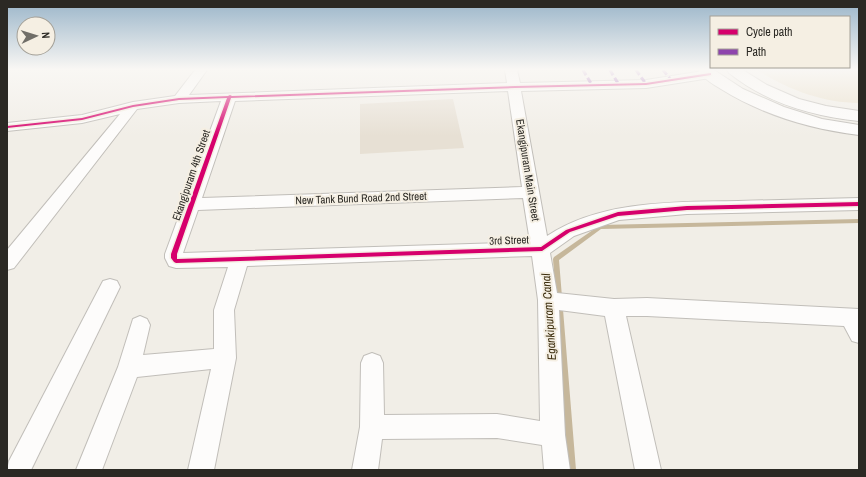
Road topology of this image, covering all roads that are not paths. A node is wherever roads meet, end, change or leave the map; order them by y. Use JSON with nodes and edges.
{"nodes":[{"id":1,"x":184,"y":92,"type":"edge"},
{"id":2,"x":348,"y":92,"type":"edge"},
{"id":3,"x":516,"y":92,"type":"edge"},
{"id":4,"x":740,"y":92,"type":"edge"},
{"id":5,"x":771,"y":92,"type":"edge"},
{"id":6,"x":784,"y":92,"type":"edge"},
{"id":7,"x":230,"y":96,"type":"junction"},
{"id":8,"x":179,"y":99,"type":"junction"},
{"id":9,"x":133,"y":106,"type":"junction"},
{"id":10,"x":859,"y":108,"type":"edge"},
{"id":11,"x":859,"y":116,"type":"edge"},
{"id":12,"x":7,"y":127,"type":"edge"},
{"id":13,"x":859,"y":130,"type":"edge"},
{"id":14,"x":531,"y":192,"type":"junction"},
{"id":15,"x":192,"y":204,"type":"junction"},
{"id":16,"x":859,"y":204,"type":"edge"},
{"id":17,"x":542,"y":249,"type":"junction"},
{"id":18,"x":240,"y":258,"type":"junction"},
{"id":19,"x":176,"y":261,"type":"joint"},
{"id":20,"x":7,"y":263,"type":"edge"},
{"id":21,"x":110,"y":287,"type":"dead end"},
{"id":22,"x":556,"y":301,"type":"junction"},
{"id":23,"x":614,"y":308,"type":"junction"},
{"id":24,"x":856,"y":323,"type":"edge"},
{"id":25,"x":140,"y":326,"type":"dead end"},
{"id":26,"x":225,"y":358,"type":"junction"},
{"id":27,"x":372,"y":363,"type":"dead end"},
{"id":28,"x":129,"y":367,"type":"junction"},
{"id":29,"x":372,"y":427,"type":"junction"},
{"id":30,"x":553,"y":435,"type":"junction"},
{"id":31,"x":18,"y":470,"type":"edge"},
{"id":32,"x":89,"y":470,"type":"edge"},
{"id":33,"x":201,"y":470,"type":"edge"},
{"id":34,"x":365,"y":470,"type":"edge"},
{"id":35,"x":557,"y":470,"type":"edge"},
{"id":36,"x":648,"y":470,"type":"edge"}],
"edges":[{"from":1,"to":8,"type":"street"},
{"from":2,"to":7,"type":"street"},
{"from":3,"to":14,"type":"street","name":"Ekangipuram Main Street"},
{"from":4,"to":13,"type":"main road"},
{"from":5,"to":11,"type":"main road"},
{"from":6,"to":10,"type":"main road"},
{"from":7,"to":8,"type":"street"},
{"from":7,"to":15,"type":"street","name":"Ekangipuram 4th Street"},
{"from":8,"to":9,"type":"street"},
{"from":9,"to":12,"type":"street"},
{"from":9,"to":20,"type":"street"},
{"from":14,"to":15,"type":"street","name":"New Tank Bund Road 2nd Street"},
{"from":14,"to":17,"type":"street","name":"Ekangipuram Main Street"},
{"from":15,"to":19,"type":"street","name":"Ekangipuram 4th Street"},
{"from":16,"to":17,"type":"street","name":"3rd Street"},
{"from":17,"to":18,"type":"street","name":"3rd Street"},
{"from":17,"to":22,"type":"street","name":"Ekangipuram Main Street"},
{"from":18,"to":19,"type":"street","name":"3rd Street"},
{"from":18,"to":26,"type":"street"},
{"from":21,"to":31,"type":"street"},
{"from":22,"to":23,"type":"street"},
{"from":22,"to":30,"type":"street","name":"Ekangipuram Main Street"},
{"from":23,"to":24,"type":"street"},
{"from":23,"to":36,"type":"street"},
{"from":25,"to":28,"type":"street"},
{"from":26,"to":28,"type":"street"},
{"from":26,"to":33,"type":"street"},
{"from":27,"to":29,"type":"street"},
{"from":28,"to":32,"type":"street"},
{"from":29,"to":30,"type":"street"},
{"from":29,"to":34,"type":"street"},
{"from":30,"to":35,"type":"street","name":"Ekangipuram Main Street"}]}
